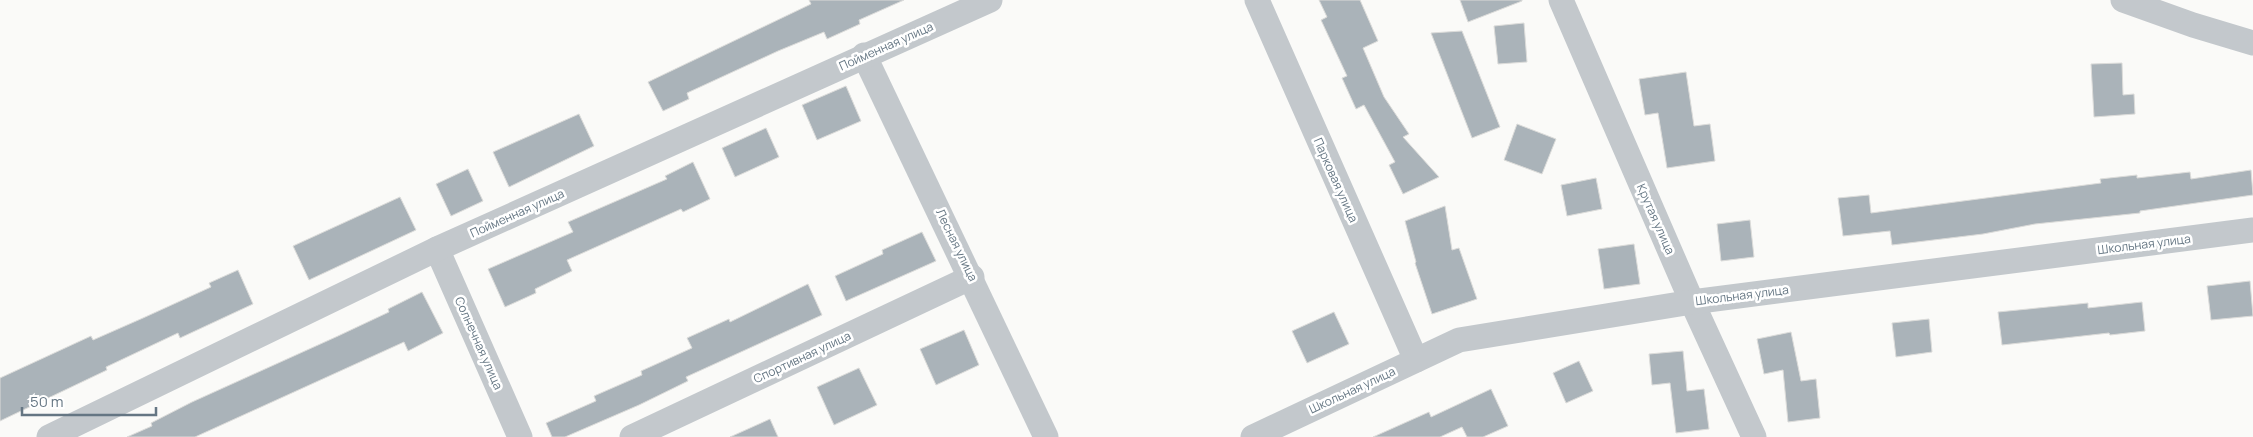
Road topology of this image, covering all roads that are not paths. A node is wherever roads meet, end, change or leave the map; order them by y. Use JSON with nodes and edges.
{"nodes":[{"id":1,"x":990,"y":0,"type":"edge"},
{"id":2,"x":1257,"y":0,"type":"edge"},
{"id":3,"x":1561,"y":0,"type":"edge"},
{"id":4,"x":2123,"y":0,"type":"edge"},
{"id":5,"x":2253,"y":42,"type":"edge"},
{"id":6,"x":864,"y":55,"type":"junction"},
{"id":7,"x":2253,"y":230,"type":"edge"},
{"id":8,"x":437,"y":249,"type":"junction"},
{"id":9,"x":972,"y":277,"type":"junction"},
{"id":10,"x":1692,"y":302,"type":"junction"},
{"id":11,"x":1416,"y":360,"type":"junction"},
{"id":12,"x":49,"y":437,"type":"edge"},
{"id":13,"x":520,"y":437,"type":"edge"},
{"id":14,"x":632,"y":437,"type":"edge"},
{"id":15,"x":1046,"y":437,"type":"edge"},
{"id":16,"x":1253,"y":437,"type":"edge"},
{"id":17,"x":1754,"y":437,"type":"edge"}],
"edges":[{"from":1,"to":6,"type":"street","name":"Пойменная улица"},
{"from":2,"to":11,"type":"street","name":"Парковая улица"},
{"from":3,"to":10,"type":"street","name":"Крутая улица"},
{"from":4,"to":5,"type":"street"},
{"from":6,"to":8,"type":"street","name":"Пойменная улица"},
{"from":6,"to":9,"type":"street","name":"Лесная улица"},
{"from":7,"to":10,"type":"street","name":"Школьная улица"},
{"from":8,"to":12,"type":"street","name":"Пойменная улица"},
{"from":8,"to":13,"type":"street","name":"Солнечная улица"},
{"from":9,"to":14,"type":"street","name":"Спортивная улица"},
{"from":9,"to":15,"type":"street","name":"Лесная улица"},
{"from":10,"to":11,"type":"street","name":"Школьная улица"},
{"from":10,"to":17,"type":"street","name":"Крутая улица"},
{"from":11,"to":16,"type":"street","name":"Школьная улица"}]}
